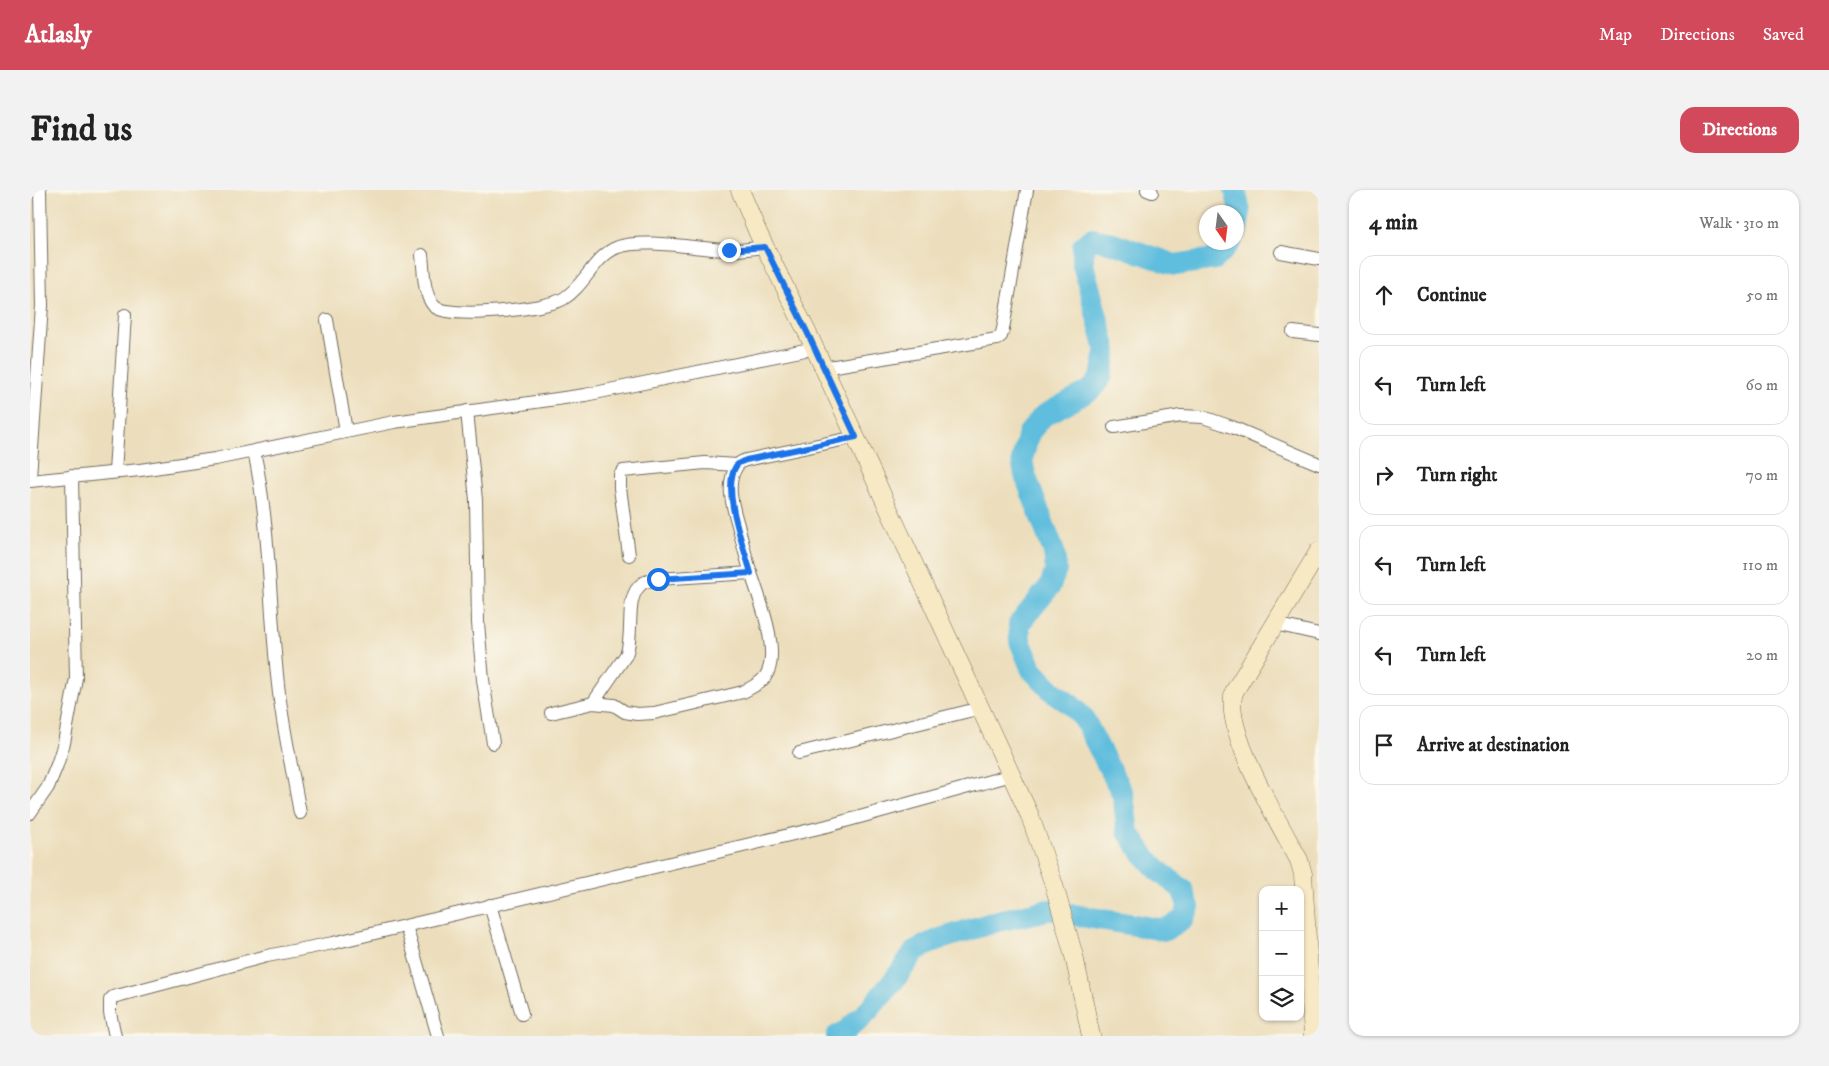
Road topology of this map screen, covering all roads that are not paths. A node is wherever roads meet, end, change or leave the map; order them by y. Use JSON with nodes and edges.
{"nodes":[{"id":1,"x":40,"y":190,"type":"edge"},
{"id":2,"x":740,"y":190,"type":"edge"},
{"id":3,"x":1027,"y":190,"type":"edge"},
{"id":4,"x":765,"y":247,"type":"junction"},
{"id":5,"x":1282,"y":252,"type":"dead end"},
{"id":6,"x":422,"y":255,"type":"dead end"},
{"id":7,"x":1319,"y":259,"type":"edge"},
{"id":8,"x":125,"y":315,"type":"dead end"},
{"id":9,"x":327,"y":320,"type":"dead end"},
{"id":10,"x":1293,"y":332,"type":"dead end"},
{"id":11,"x":1319,"y":335,"type":"edge"},
{"id":12,"x":815,"y":348,"type":"junction"},
{"id":13,"x":823,"y":368,"type":"junction"},
{"id":14,"x":467,"y":411,"type":"junction"},
{"id":15,"x":1114,"y":427,"type":"dead end"},
{"id":16,"x":346,"y":431,"type":"junction"},
{"id":17,"x":856,"y":437,"type":"junction"},
{"id":18,"x":254,"y":450,"type":"junction"},
{"id":19,"x":1319,"y":464,"type":"edge"},
{"id":20,"x":737,"y":465,"type":"junction"},
{"id":21,"x":115,"y":472,"type":"junction"},
{"id":22,"x":72,"y":476,"type":"junction"},
{"id":23,"x":30,"y":477,"type":"edge"},
{"id":24,"x":30,"y":481,"type":"edge"},
{"id":25,"x":1319,"y":550,"type":"edge"},
{"id":26,"x":629,"y":555,"type":"dead end"},
{"id":27,"x":751,"y":573,"type":"junction"},
{"id":28,"x":1276,"y":624,"type":"junction"},
{"id":29,"x":1319,"y":634,"type":"edge"},
{"id":30,"x":593,"y":703,"type":"junction"},
{"id":31,"x":981,"y":708,"type":"junction"},
{"id":32,"x":551,"y":713,"type":"dead end"},
{"id":33,"x":493,"y":743,"type":"dead end"},
{"id":34,"x":799,"y":753,"type":"dead end"},
{"id":35,"x":1012,"y":775,"type":"junction"},
{"id":36,"x":30,"y":813,"type":"edge"},
{"id":37,"x":300,"y":813,"type":"dead end"},
{"id":38,"x":490,"y":905,"type":"junction"},
{"id":39,"x":406,"y":926,"type":"junction"},
{"id":40,"x":522,"y":1014,"type":"dead end"},
{"id":41,"x":115,"y":1036,"type":"edge"},
{"id":42,"x":438,"y":1036,"type":"edge"},
{"id":43,"x":1090,"y":1036,"type":"edge"},
{"id":44,"x":1313,"y":1036,"type":"edge"}],
"edges":[{"from":1,"to":23,"type":"street"},
{"from":2,"to":4,"type":"main road"},
{"from":3,"to":13,"type":"street"},
{"from":4,"to":6,"type":"street"},
{"from":4,"to":12,"type":"main road"},
{"from":5,"to":7,"type":"street"},
{"from":8,"to":21,"type":"street"},
{"from":9,"to":16,"type":"street"},
{"from":10,"to":11,"type":"street"},
{"from":12,"to":13,"type":"main road"},
{"from":12,"to":14,"type":"street"},
{"from":13,"to":17,"type":"main road"},
{"from":14,"to":16,"type":"street"},
{"from":14,"to":33,"type":"street"},
{"from":15,"to":19,"type":"street"},
{"from":16,"to":18,"type":"street"},
{"from":17,"to":20,"type":"street"},
{"from":17,"to":31,"type":"main road"},
{"from":18,"to":21,"type":"street"},
{"from":18,"to":37,"type":"street"},
{"from":20,"to":26,"type":"street"},
{"from":20,"to":27,"type":"street"},
{"from":21,"to":22,"type":"street"},
{"from":22,"to":24,"type":"street"},
{"from":22,"to":36,"type":"street"},
{"from":25,"to":28,"type":"main road"},
{"from":27,"to":30,"type":"street"},
{"from":27,"to":30,"type":"street"},
{"from":28,"to":29,"type":"street"},
{"from":28,"to":44,"type":"main road"},
{"from":30,"to":32,"type":"street"},
{"from":31,"to":34,"type":"street"},
{"from":31,"to":35,"type":"main road"},
{"from":35,"to":38,"type":"street"},
{"from":35,"to":43,"type":"main road"},
{"from":38,"to":39,"type":"street"},
{"from":38,"to":40,"type":"street"},
{"from":39,"to":41,"type":"street"},
{"from":39,"to":42,"type":"street"}]}
